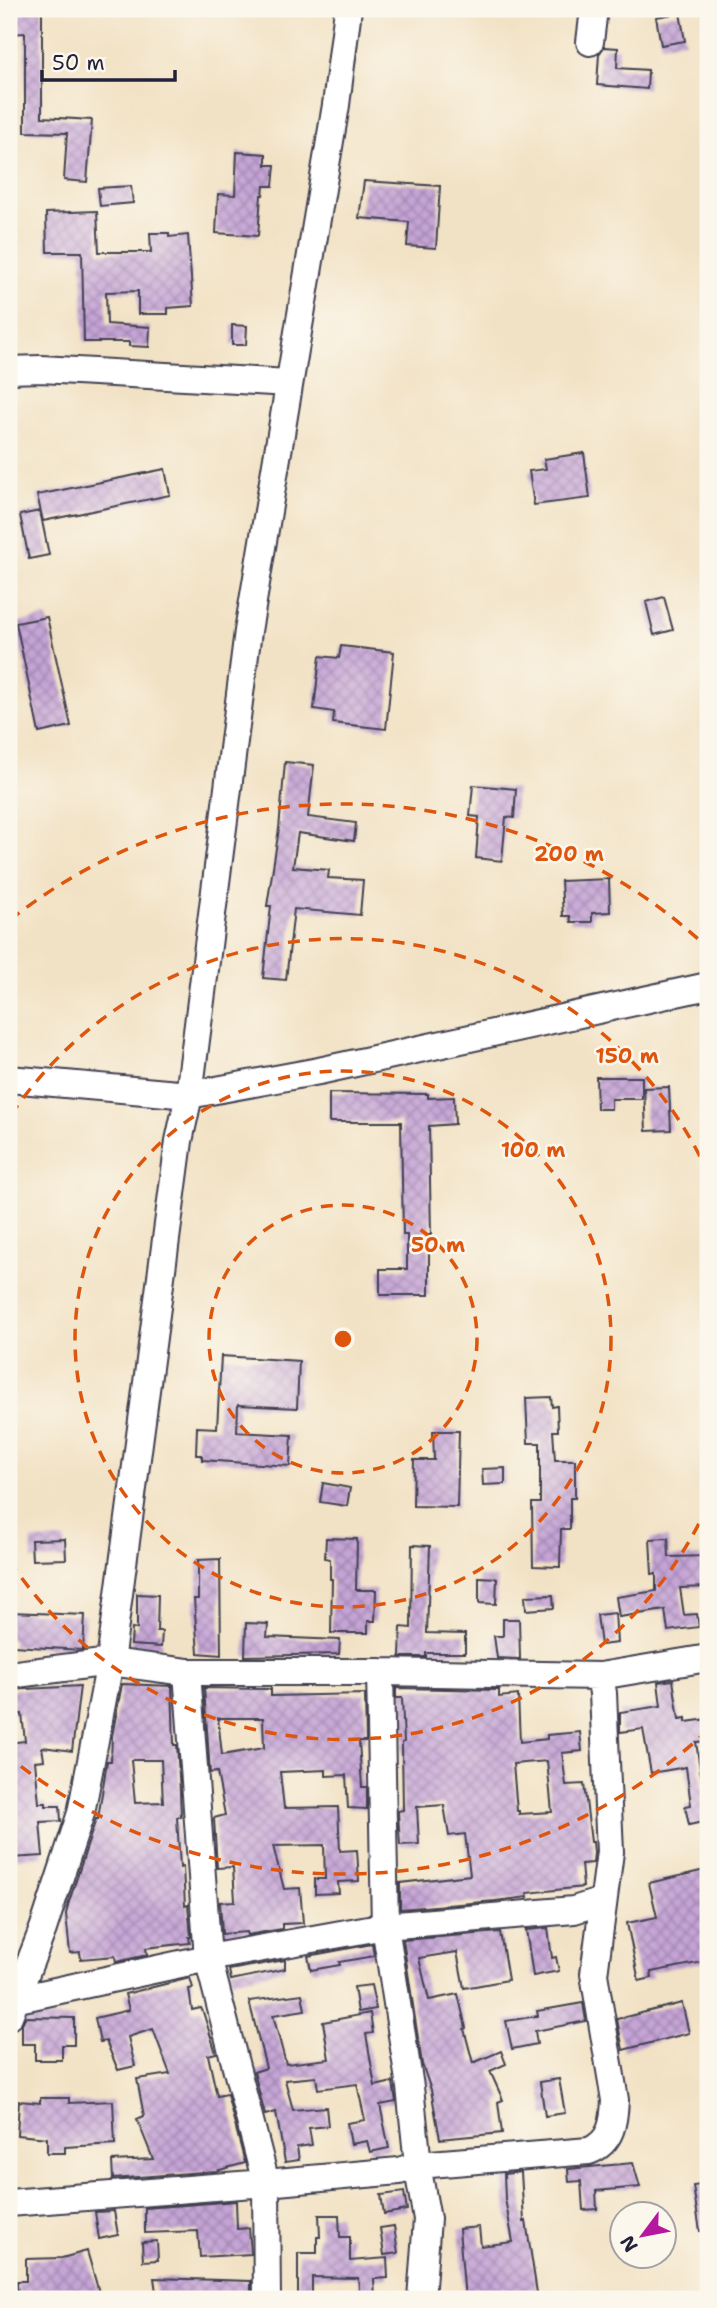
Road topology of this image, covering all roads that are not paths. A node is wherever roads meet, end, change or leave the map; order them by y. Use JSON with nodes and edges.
{"nodes":[{"id":1,"x":348,"y":9,"type":"edge"},
{"id":2,"x":594,"y":9,"type":"edge"},
{"id":3,"x":590,"y":42,"type":"dead end"},
{"id":4,"x":9,"y":370,"type":"edge"},
{"id":5,"x":289,"y":383,"type":"junction"},
{"id":6,"x":708,"y":986,"type":"edge"},
{"id":7,"x":9,"y":1079,"type":"edge"},
{"id":8,"x":189,"y":1095,"type":"junction"},
{"id":9,"x":708,"y":1658,"type":"edge"},
{"id":10,"x":110,"y":1662,"type":"junction"},
{"id":11,"x":187,"y":1672,"type":"junction"},
{"id":12,"x":380,"y":1672,"type":"junction"},
{"id":13,"x":9,"y":1675,"type":"edge"},
{"id":14,"x":600,"y":1676,"type":"junction"},
{"id":15,"x":602,"y":1901,"type":"junction"},
{"id":16,"x":385,"y":1926,"type":"junction"},
{"id":17,"x":208,"y":1958,"type":"junction"},
{"id":18,"x":11,"y":2005,"type":"edge"},
{"id":19,"x":418,"y":2165,"type":"junction"},
{"id":20,"x":266,"y":2183,"type":"junction"},
{"id":21,"x":9,"y":2203,"type":"edge"},
{"id":22,"x":267,"y":2299,"type":"edge"},
{"id":23,"x":421,"y":2299,"type":"edge"}],
"edges":[{"from":1,"to":5,"type":"street"},
{"from":2,"to":3,"type":"street"},
{"from":4,"to":5,"type":"street"},
{"from":5,"to":8,"type":"street"},
{"from":6,"to":8,"type":"street"},
{"from":7,"to":8,"type":"street"},
{"from":8,"to":10,"type":"street"},
{"from":9,"to":14,"type":"street"},
{"from":10,"to":11,"type":"street"},
{"from":10,"to":13,"type":"street"},
{"from":10,"to":18,"type":"street"},
{"from":11,"to":12,"type":"street"},
{"from":11,"to":17,"type":"street"},
{"from":12,"to":14,"type":"street"},
{"from":12,"to":16,"type":"street"},
{"from":14,"to":15,"type":"street"},
{"from":15,"to":16,"type":"street"},
{"from":15,"to":19,"type":"street"},
{"from":16,"to":17,"type":"street"},
{"from":16,"to":19,"type":"street"},
{"from":17,"to":18,"type":"street"},
{"from":17,"to":20,"type":"street"},
{"from":19,"to":20,"type":"street"},
{"from":19,"to":23,"type":"street"},
{"from":20,"to":21,"type":"street"},
{"from":20,"to":22,"type":"street"}]}
